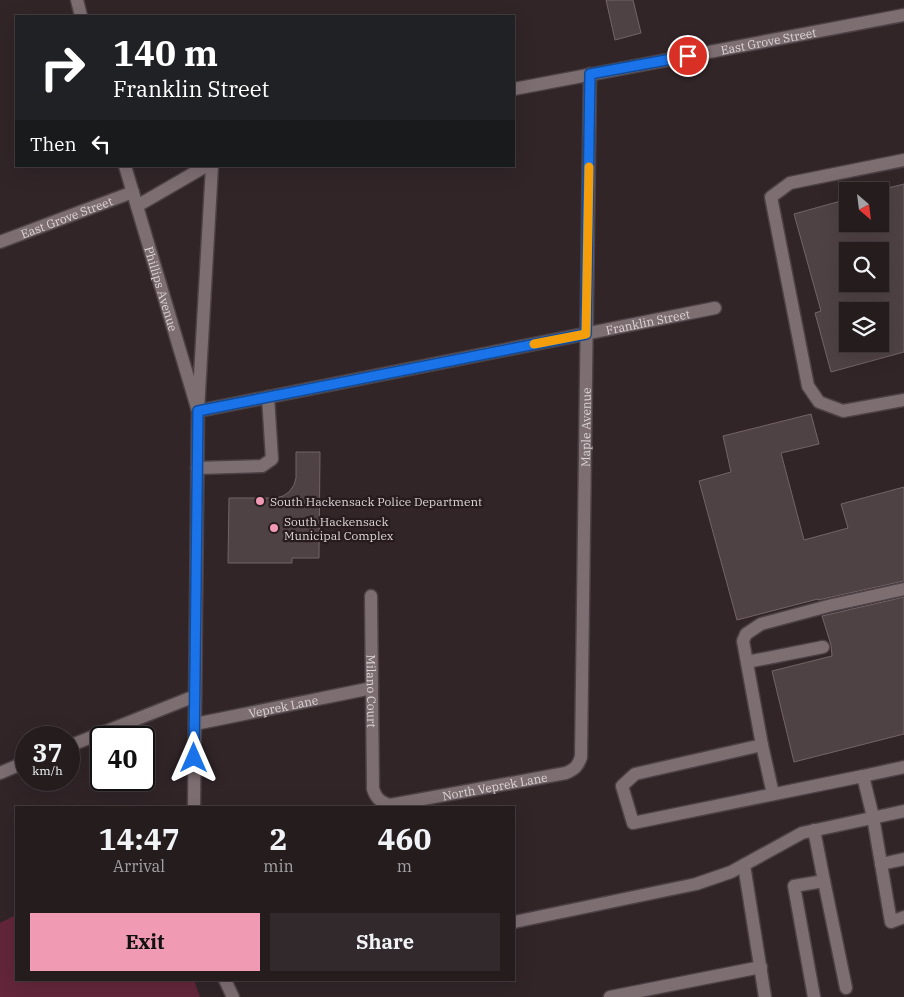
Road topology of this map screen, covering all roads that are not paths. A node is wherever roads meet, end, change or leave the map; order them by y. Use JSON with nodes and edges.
{"nodes":[{"id":1,"x":77,"y":0,"type":"edge"},
{"id":2,"x":81,"y":15,"type":"edge"},
{"id":3,"x":904,"y":15,"type":"edge"},
{"id":4,"x":590,"y":74,"type":"junction"},
{"id":5,"x":515,"y":89,"type":"edge"},
{"id":6,"x":904,"y":160,"type":"edge"},
{"id":7,"x":125,"y":167,"type":"edge"},
{"id":8,"x":204,"y":167,"type":"edge"},
{"id":9,"x":212,"y":167,"type":"edge"},
{"id":10,"x":133,"y":192,"type":"junction"},
{"id":11,"x":137,"y":206,"type":"junction"},
{"id":12,"x":0,"y":242,"type":"edge"},
{"id":13,"x":715,"y":308,"type":"dead end"},
{"id":14,"x":586,"y":334,"type":"junction"},
{"id":15,"x":268,"y":397,"type":"junction"},
{"id":16,"x":904,"y":400,"type":"edge"},
{"id":17,"x":198,"y":411,"type":"junction"},
{"id":18,"x":197,"y":468,"type":"junction"},
{"id":19,"x":904,"y":589,"type":"edge"},
{"id":20,"x":371,"y":596,"type":"dead end"},
{"id":21,"x":823,"y":647,"type":"dead end"},
{"id":22,"x":747,"y":662,"type":"junction"},
{"id":23,"x":372,"y":688,"type":"junction"},
{"id":24,"x":195,"y":696,"type":"junction"},
{"id":25,"x":195,"y":724,"type":"junction"},
{"id":26,"x":80,"y":742,"type":"edge"},
{"id":27,"x":762,"y":745,"type":"junction"},
{"id":28,"x":15,"y":767,"type":"edge"},
{"id":29,"x":904,"y":767,"type":"edge"},
{"id":30,"x":0,"y":773,"type":"edge"},
{"id":31,"x":566,"y":773,"type":"joint"},
{"id":32,"x":863,"y":776,"type":"junction"},
{"id":33,"x":373,"y":786,"type":"joint"},
{"id":34,"x":773,"y":794,"type":"junction"},
{"id":35,"x":194,"y":806,"type":"edge"},
{"id":36,"x":904,"y":811,"type":"edge"},
{"id":37,"x":873,"y":817,"type":"junction"},
{"id":38,"x":814,"y":830,"type":"junction"},
{"id":39,"x":904,"y":858,"type":"edge"},
{"id":40,"x":881,"y":864,"type":"junction"},
{"id":41,"x":744,"y":865,"type":"junction"},
{"id":42,"x":824,"y":881,"type":"junction"},
{"id":43,"x":904,"y":917,"type":"edge"},
{"id":44,"x":515,"y":922,"type":"edge"},
{"id":45,"x":761,"y":967,"type":"junction"},
{"id":46,"x":225,"y":981,"type":"edge"},
{"id":47,"x":846,"y":988,"type":"dead end"},
{"id":48,"x":233,"y":997,"type":"edge"},
{"id":49,"x":610,"y":997,"type":"edge"},
{"id":50,"x":766,"y":997,"type":"edge"},
{"id":51,"x":814,"y":997,"type":"edge"}],
"edges":[{"from":1,"to":2,"type":"street"},
{"from":3,"to":4,"type":"street","name":"East Grove Street"},
{"from":4,"to":5,"type":"street","name":"East Grove Street"},
{"from":4,"to":14,"type":"street","name":"Maple Avenue"},
{"from":6,"to":16,"type":"street"},
{"from":7,"to":10,"type":"street","name":"Phillips Avenue"},
{"from":8,"to":11,"type":"street"},
{"from":9,"to":17,"type":"street","name":"Phillips Avenue"},
{"from":10,"to":11,"type":"street","name":"Phillips Avenue"},
{"from":10,"to":12,"type":"street","name":"East Grove Street"},
{"from":11,"to":17,"type":"street","name":"Phillips Avenue"},
{"from":13,"to":14,"type":"street","name":"Franklin Street"},
{"from":14,"to":15,"type":"street","name":"Franklin Street"},
{"from":14,"to":31,"type":"street","name":"Maple Avenue"},
{"from":15,"to":17,"type":"street","name":"Franklin Street"},
{"from":15,"to":18,"type":"street"},
{"from":17,"to":18,"type":"street","name":"Phillips Avenue"},
{"from":18,"to":24,"type":"street","name":"Phillips Avenue"},
{"from":19,"to":22,"type":"street"},
{"from":20,"to":23,"type":"street","name":"Milano Court"},
{"from":21,"to":22,"type":"street"},
{"from":22,"to":27,"type":"street"},
{"from":23,"to":25,"type":"street","name":"Veprek Lane"},
{"from":23,"to":33,"type":"street","name":"Milano Court"},
{"from":24,"to":25,"type":"street","name":"Phillips Avenue"},
{"from":24,"to":26,"type":"street"},
{"from":25,"to":35,"type":"street","name":"Phillips Avenue"},
{"from":27,"to":34,"type":"street"},
{"from":27,"to":34,"type":"street"},
{"from":28,"to":30,"type":"street"},
{"from":29,"to":32,"type":"street"},
{"from":31,"to":33,"type":"street","name":"North Veprek Lane"},
{"from":32,"to":34,"type":"street"},
{"from":32,"to":37,"type":"street"},
{"from":36,"to":37,"type":"street"},
{"from":37,"to":38,"type":"street"},
{"from":37,"to":40,"type":"street"},
{"from":38,"to":41,"type":"street"},
{"from":38,"to":42,"type":"street"},
{"from":39,"to":40,"type":"street"},
{"from":40,"to":43,"type":"street"},
{"from":41,"to":44,"type":"street"},
{"from":41,"to":45,"type":"street"},
{"from":42,"to":47,"type":"street"},
{"from":42,"to":51,"type":"street"},
{"from":45,"to":49,"type":"street"},
{"from":45,"to":50,"type":"street"},
{"from":46,"to":48,"type":"street"}]}
